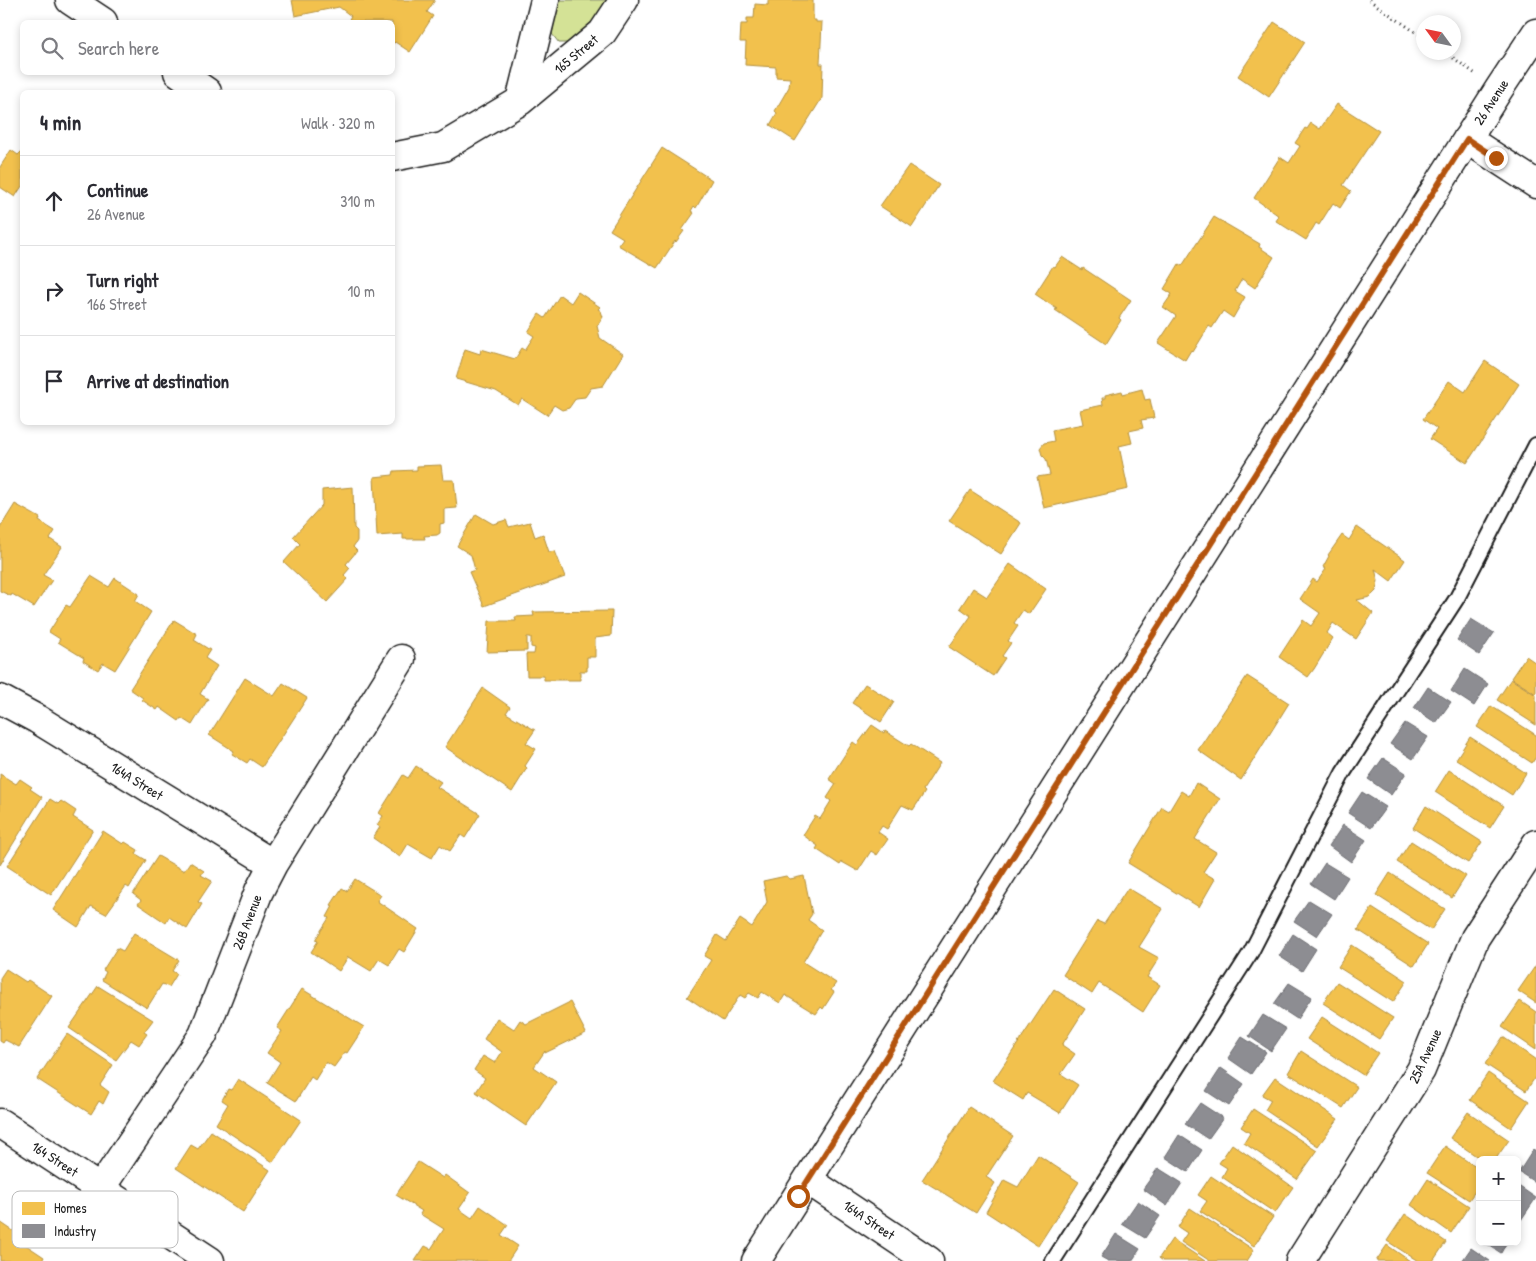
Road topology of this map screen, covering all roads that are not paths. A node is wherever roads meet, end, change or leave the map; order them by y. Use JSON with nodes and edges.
{"nodes":[{"id":1,"x":70,"y":0,"type":"edge"},
{"id":2,"x":545,"y":0,"type":"edge"},
{"id":3,"x":624,"y":0,"type":"edge"},
{"id":4,"x":100,"y":20,"type":"edge"},
{"id":5,"x":1536,"y":33,"type":"edge"},
{"id":6,"x":182,"y":75,"type":"edge"},
{"id":7,"x":204,"y":90,"type":"edge"},
{"id":8,"x":520,"y":101,"type":"junction"},
{"id":9,"x":1467,"y":139,"type":"junction"},
{"id":10,"x":395,"y":156,"type":"edge"},
{"id":11,"x":1536,"y":184,"type":"edge"},
{"id":12,"x":1536,"y":445,"type":"edge"},
{"id":13,"x":401,"y":658,"type":"dead end"},
{"id":14,"x":0,"y":699,"type":"edge"},
{"id":15,"x":1536,"y":844,"type":"edge"},
{"id":16,"x":273,"y":864,"type":"junction"},
{"id":17,"x":0,"y":1123,"type":"edge"},
{"id":18,"x":808,"y":1180,"type":"junction"},
{"id":19,"x":100,"y":1189,"type":"junction"},
{"id":20,"x":103,"y":1191,"type":"edge"},
{"id":21,"x":178,"y":1240,"type":"edge"},
{"id":22,"x":210,"y":1261,"type":"edge"},
{"id":23,"x":756,"y":1261,"type":"edge"},
{"id":24,"x":929,"y":1261,"type":"edge"},
{"id":25,"x":1053,"y":1261,"type":"edge"},
{"id":26,"x":1300,"y":1261,"type":"edge"}],
"edges":[{"from":1,"to":4,"type":"street"},
{"from":2,"to":8,"type":"street"},
{"from":3,"to":8,"type":"street","name":"165 Street"},
{"from":5,"to":9,"type":"street","name":"26 Avenue"},
{"from":6,"to":7,"type":"street"},
{"from":8,"to":10,"type":"street","name":"165 Street"},
{"from":9,"to":11,"type":"street"},
{"from":9,"to":18,"type":"street","name":"26 Avenue"},
{"from":12,"to":25,"type":"lane"},
{"from":13,"to":16,"type":"street","name":"26B Avenue"},
{"from":14,"to":16,"type":"street","name":"164A Street"},
{"from":15,"to":26,"type":"street","name":"25A Avenue"},
{"from":16,"to":19,"type":"street","name":"26B Avenue"},
{"from":17,"to":19,"type":"street","name":"164 Street"},
{"from":18,"to":23,"type":"street","name":"26 Avenue"},
{"from":18,"to":24,"type":"street","name":"164A Street"},
{"from":19,"to":20,"type":"street","name":"164 Street"},
{"from":21,"to":22,"type":"street","name":"164 Street"}]}
